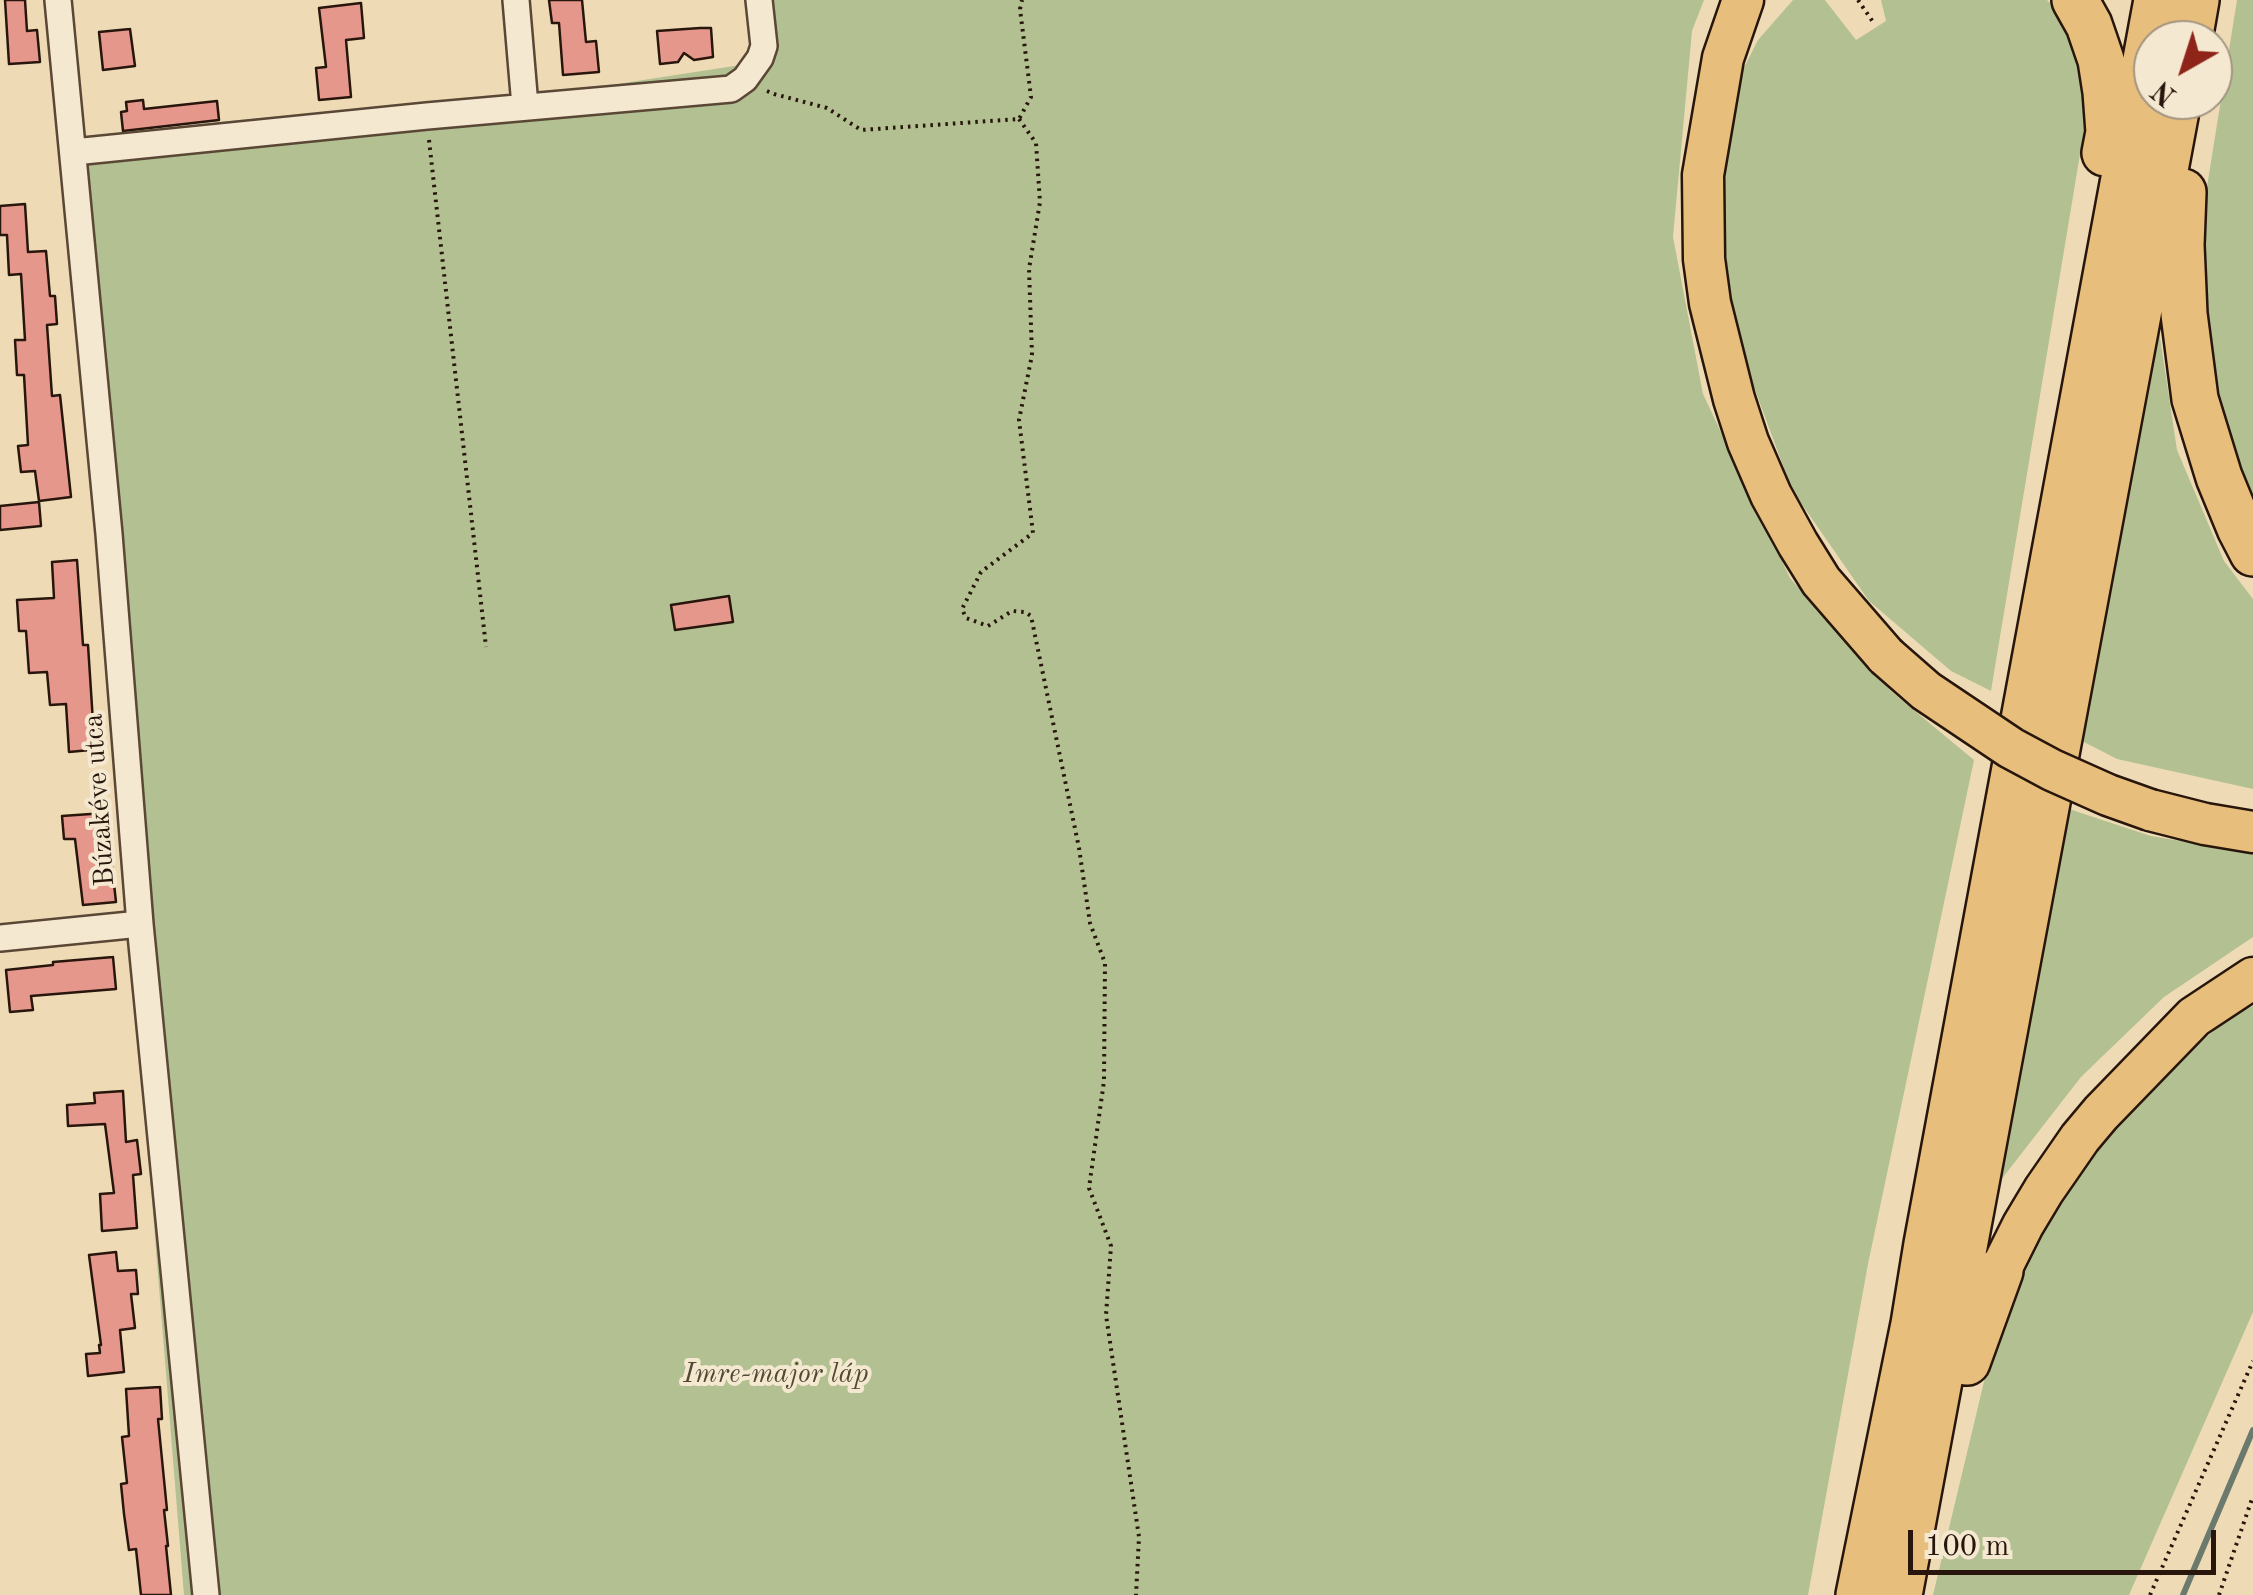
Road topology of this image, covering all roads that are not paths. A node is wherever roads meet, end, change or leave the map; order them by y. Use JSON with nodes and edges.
{"nodes":[{"id":1,"x":58,"y":0,"type":"edge"},
{"id":2,"x":516,"y":0,"type":"edge"},
{"id":3,"x":759,"y":0,"type":"edge"},
{"id":4,"x":1743,"y":0,"type":"edge"},
{"id":5,"x":1764,"y":0,"type":"edge"},
{"id":6,"x":2075,"y":0,"type":"edge"},
{"id":7,"x":2157,"y":0,"type":"edge"},
{"id":8,"x":1717,"y":88,"type":"junction"},
{"id":9,"x":525,"y":106,"type":"junction"},
{"id":10,"x":2177,"y":120,"type":"edge"},
{"id":11,"x":2182,"y":120,"type":"edge"},
{"id":12,"x":74,"y":152,"type":"junction"},
{"id":13,"x":2090,"y":358,"type":"junction"},
{"id":14,"x":2253,"y":553,"type":"edge"},
{"id":15,"x":2253,"y":832,"type":"edge"},
{"id":16,"x":140,"y":924,"type":"junction"},
{"id":17,"x":0,"y":938,"type":"edge"},
{"id":18,"x":2253,"y":978,"type":"edge"},
{"id":19,"x":2000,"y":1271,"type":"joint"},
{"id":20,"x":206,"y":1595,"type":"edge"},
{"id":21,"x":1859,"y":1595,"type":"edge"},
{"id":22,"x":1902,"y":1595,"type":"edge"}],
"edges":[{"from":1,"to":12,"type":"street","name":"Búzakéve utca"},
{"from":2,"to":9,"type":"street"},
{"from":3,"to":9,"type":"street"},
{"from":4,"to":8,"type":"highway"},
{"from":5,"to":8,"type":"highway"},
{"from":6,"to":13,"type":"highway"},
{"from":7,"to":13,"type":"highway"},
{"from":8,"to":15,"type":"highway","bridge":true},
{"from":9,"to":12,"type":"street"},
{"from":10,"to":22,"type":"highway"},
{"from":11,"to":14,"type":"highway"},
{"from":12,"to":16,"type":"street","name":"Búzakéve utca"},
{"from":13,"to":21,"type":"highway"},
{"from":16,"to":17,"type":"street"},
{"from":16,"to":20,"type":"street","name":"Búzakéve utca"},
{"from":18,"to":19,"type":"highway"},
{"from":19,"to":22,"type":"highway"}]}
